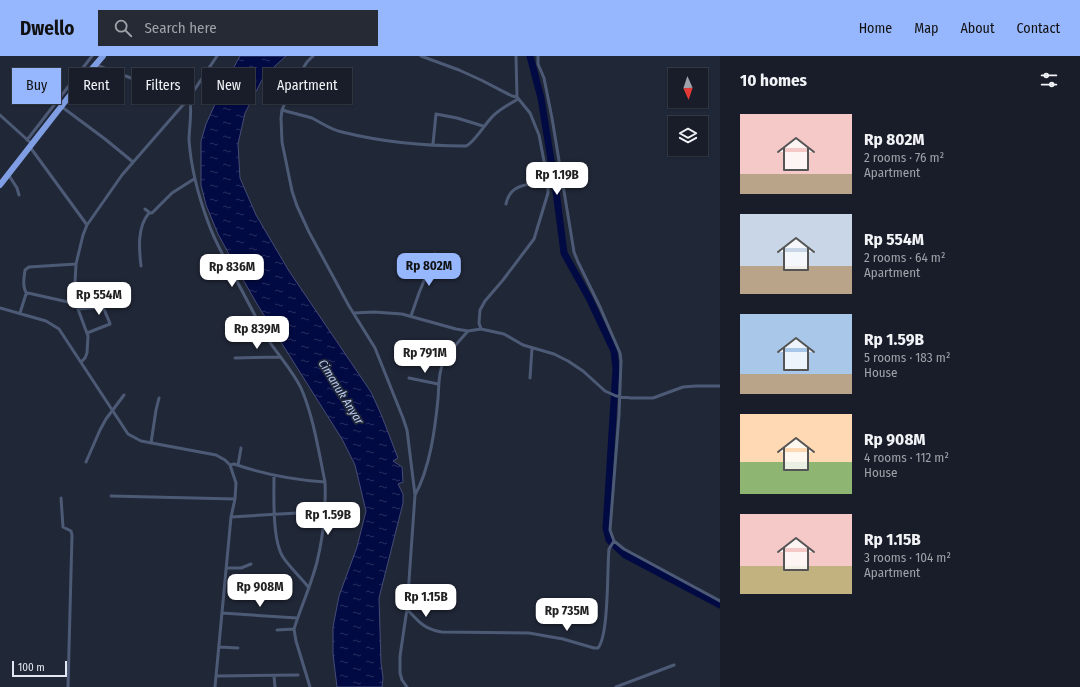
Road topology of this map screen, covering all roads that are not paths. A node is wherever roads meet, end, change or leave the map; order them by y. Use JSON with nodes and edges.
{"nodes":[{"id":1,"x":92,"y":56,"type":"edge"},
{"id":2,"x":103,"y":56,"type":"edge"},
{"id":3,"x":217,"y":56,"type":"edge"},
{"id":4,"x":313,"y":56,"type":"edge"},
{"id":5,"x":421,"y":56,"type":"edge"},
{"id":6,"x":516,"y":56,"type":"edge"},
{"id":7,"x":538,"y":56,"type":"edge"},
{"id":8,"x":94,"y":64,"type":"junction"},
{"id":9,"x":132,"y":78,"type":"edge"},
{"id":10,"x":194,"y":92,"type":"edge"},
{"id":11,"x":518,"y":98,"type":"junction"},
{"id":12,"x":185,"y":104,"type":"edge"},
{"id":13,"x":191,"y":104,"type":"edge"},
{"id":14,"x":62,"y":107,"type":"junction"},
{"id":15,"x":282,"y":110,"type":"junction"},
{"id":16,"x":0,"y":115,"type":"edge"},
{"id":17,"x":483,"y":126,"type":"junction"},
{"id":18,"x":29,"y":142,"type":"junction"},
{"id":19,"x":433,"y":144,"type":"junction"},
{"id":20,"x":133,"y":162,"type":"junction"},
{"id":21,"x":8,"y":174,"type":"junction"},
{"id":22,"x":194,"y":179,"type":"junction"},
{"id":23,"x":548,"y":182,"type":"junction"},
{"id":24,"x":0,"y":185,"type":"edge"},
{"id":25,"x":19,"y":196,"type":"dead end"},
{"id":26,"x":506,"y":204,"type":"dead end"},
{"id":27,"x":145,"y":209,"type":"dead end"},
{"id":28,"x":149,"y":213,"type":"junction"},
{"id":29,"x":87,"y":225,"type":"junction"},
{"id":30,"x":435,"y":254,"type":"dead end"},
{"id":31,"x":76,"y":264,"type":"junction"},
{"id":32,"x":141,"y":266,"type":"dead end"},
{"id":33,"x":27,"y":294,"type":"junction"},
{"id":34,"x":77,"y":304,"type":"junction"},
{"id":35,"x":0,"y":308,"type":"edge"},
{"id":36,"x":78,"y":309,"type":"junction"},
{"id":37,"x":20,"y":313,"type":"junction"},
{"id":38,"x":354,"y":313,"type":"junction"},
{"id":39,"x":411,"y":316,"type":"junction"},
{"id":40,"x":481,"y":329,"type":"junction"},
{"id":41,"x":468,"y":331,"type":"junction"},
{"id":42,"x":87,"y":333,"type":"junction"},
{"id":43,"x":532,"y":348,"type":"junction"},
{"id":44,"x":280,"y":357,"type":"junction"},
{"id":45,"x":235,"y":358,"type":"dead end"},
{"id":46,"x":81,"y":362,"type":"junction"},
{"id":47,"x":409,"y":378,"type":"dead end"},
{"id":48,"x":530,"y":378,"type":"dead end"},
{"id":49,"x":438,"y":384,"type":"junction"},
{"id":50,"x":720,"y":386,"type":"edge"},
{"id":51,"x":124,"y":396,"type":"dead end"},
{"id":52,"x":618,"y":396,"type":"junction"},
{"id":53,"x":159,"y":398,"type":"dead end"},
{"id":54,"x":112,"y":411,"type":"junction"},
{"id":55,"x":151,"y":443,"type":"junction"},
{"id":56,"x":240,"y":448,"type":"dead end"},
{"id":57,"x":86,"y":462,"type":"dead end"},
{"id":58,"x":230,"y":465,"type":"junction"},
{"id":59,"x":238,"y":465,"type":"junction"},
{"id":60,"x":274,"y":475,"type":"junction"},
{"id":61,"x":325,"y":482,"type":"junction"},
{"id":62,"x":415,"y":495,"type":"junction"},
{"id":63,"x":111,"y":496,"type":"dead end"},
{"id":64,"x":61,"y":498,"type":"dead end"},
{"id":65,"x":232,"y":499,"type":"junction"},
{"id":66,"x":274,"y":514,"type":"junction"},
{"id":67,"x":324,"y":515,"type":"junction"},
{"id":68,"x":231,"y":517,"type":"junction"},
{"id":69,"x":612,"y":543,"type":"junction"},
{"id":70,"x":251,"y":564,"type":"dead end"},
{"id":71,"x":227,"y":568,"type":"junction"},
{"id":72,"x":309,"y":588,"type":"junction"},
{"id":73,"x":720,"y":601,"type":"edge"},
{"id":74,"x":407,"y":609,"type":"junction"},
{"id":75,"x":222,"y":613,"type":"junction"},
{"id":76,"x":297,"y":618,"type":"junction"},
{"id":77,"x":294,"y":629,"type":"junction"},
{"id":78,"x":276,"y":630,"type":"dead end"},
{"id":79,"x":219,"y":647,"type":"junction"},
{"id":80,"x":238,"y":648,"type":"dead end"},
{"id":81,"x":674,"y":665,"type":"dead end"},
{"id":82,"x":298,"y":675,"type":"dead end"},
{"id":83,"x":217,"y":676,"type":"junction"},
{"id":84,"x":274,"y":676,"type":"junction"},
{"id":85,"x":68,"y":687,"type":"edge"},
{"id":86,"x":215,"y":687,"type":"edge"},
{"id":87,"x":274,"y":687,"type":"edge"},
{"id":88,"x":310,"y":687,"type":"edge"},
{"id":89,"x":408,"y":687,"type":"edge"},
{"id":90,"x":616,"y":687,"type":"edge"}],
"edges":[{"from":1,"to":18,"type":"street"},
{"from":2,"to":8,"type":"highway"},
{"from":3,"to":10,"type":"street"},
{"from":4,"to":15,"type":"street"},
{"from":5,"to":11,"type":"street"},
{"from":6,"to":11,"type":"street"},
{"from":7,"to":52,"type":"street"},
{"from":8,"to":9,"type":"street"},
{"from":8,"to":14,"type":"highway"},
{"from":11,"to":17,"type":"street"},
{"from":11,"to":23,"type":"street"},
{"from":12,"to":20,"type":"street"},
{"from":13,"to":22,"type":"street"},
{"from":14,"to":18,"type":"highway"},
{"from":14,"to":20,"type":"street"},
{"from":15,"to":19,"type":"street"},
{"from":15,"to":38,"type":"street"},
{"from":16,"to":18,"type":"street"},
{"from":17,"to":19,"type":"street"},
{"from":17,"to":19,"type":"street"},
{"from":18,"to":21,"type":"highway"},
{"from":18,"to":29,"type":"street"},
{"from":20,"to":29,"type":"street"},
{"from":21,"to":24,"type":"highway"},
{"from":21,"to":25,"type":"street"},
{"from":22,"to":28,"type":"street"},
{"from":22,"to":44,"type":"street"},
{"from":23,"to":26,"type":"street"},
{"from":23,"to":40,"type":"street"},
{"from":27,"to":28,"type":"street"},
{"from":28,"to":32,"type":"street"},
{"from":29,"to":31,"type":"street"},
{"from":30,"to":39,"type":"street"},
{"from":31,"to":33,"type":"street"},
{"from":31,"to":34,"type":"street"},
{"from":33,"to":34,"type":"street"},
{"from":33,"to":37,"type":"street"},
{"from":34,"to":36,"type":"street"},
{"from":35,"to":37,"type":"street"},
{"from":36,"to":42,"type":"street"},
{"from":36,"to":42,"type":"street"},
{"from":37,"to":46,"type":"street"},
{"from":38,"to":39,"type":"street"},
{"from":38,"to":62,"type":"street"},
{"from":39,"to":41,"type":"street"},
{"from":40,"to":41,"type":"street"},
{"from":40,"to":43,"type":"street"},
{"from":41,"to":49,"type":"street"},
{"from":42,"to":46,"type":"street"},
{"from":43,"to":48,"type":"street"},
{"from":43,"to":52,"type":"street"},
{"from":44,"to":45,"type":"street"},
{"from":44,"to":61,"type":"street"},
{"from":46,"to":54,"type":"street"},
{"from":47,"to":49,"type":"street"},
{"from":49,"to":62,"type":"street"},
{"from":50,"to":52,"type":"street"},
{"from":51,"to":54,"type":"street"},
{"from":52,"to":69,"type":"street"},
{"from":53,"to":55,"type":"street"},
{"from":54,"to":55,"type":"street"},
{"from":54,"to":57,"type":"street"},
{"from":55,"to":58,"type":"street"},
{"from":56,"to":59,"type":"street"},
{"from":58,"to":59,"type":"street"},
{"from":58,"to":65,"type":"street"},
{"from":59,"to":60,"type":"street"},
{"from":60,"to":61,"type":"street"},
{"from":60,"to":66,"type":"street"},
{"from":61,"to":67,"type":"street"},
{"from":62,"to":74,"type":"street"},
{"from":63,"to":65,"type":"street"},
{"from":64,"to":85,"type":"street"},
{"from":65,"to":68,"type":"street"},
{"from":66,"to":67,"type":"street"},
{"from":66,"to":68,"type":"street"},
{"from":66,"to":72,"type":"street"},
{"from":67,"to":72,"type":"street"},
{"from":68,"to":71,"type":"street"},
{"from":69,"to":73,"type":"street"},
{"from":69,"to":74,"type":"street"},
{"from":70,"to":71,"type":"street"},
{"from":71,"to":75,"type":"street"},
{"from":72,"to":76,"type":"street"},
{"from":74,"to":89,"type":"street"},
{"from":75,"to":76,"type":"street"},
{"from":75,"to":79,"type":"street"},
{"from":76,"to":77,"type":"street"},
{"from":77,"to":78,"type":"street"},
{"from":77,"to":88,"type":"street"},
{"from":79,"to":80,"type":"street"},
{"from":79,"to":83,"type":"street"},
{"from":81,"to":90,"type":"street"},
{"from":82,"to":84,"type":"street"},
{"from":83,"to":84,"type":"street"},
{"from":83,"to":86,"type":"street"},
{"from":84,"to":87,"type":"street"}]}
